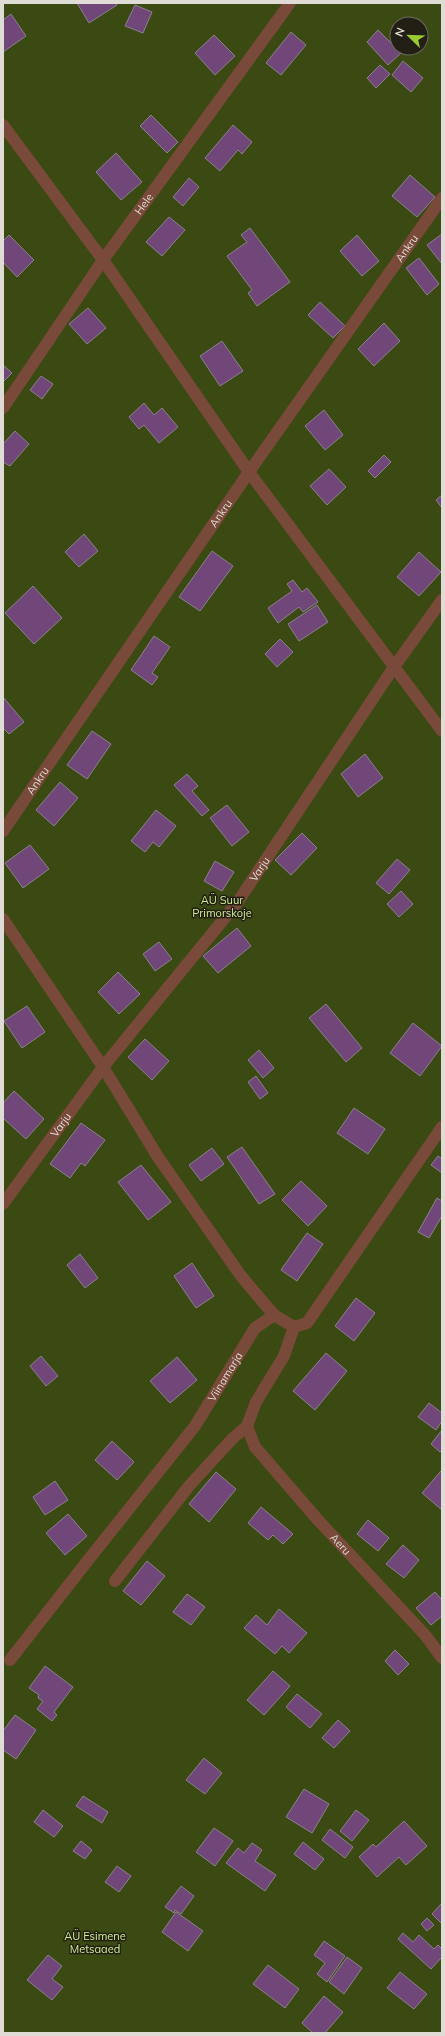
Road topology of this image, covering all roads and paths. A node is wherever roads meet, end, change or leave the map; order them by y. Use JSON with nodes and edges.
{"nodes":[{"id":1,"x":290,"y":3,"type":"edge"},
{"id":2,"x":3,"y":125,"type":"edge"},
{"id":3,"x":442,"y":198,"type":"edge"},
{"id":4,"x":103,"y":260,"type":"junction"},
{"id":5,"x":3,"y":408,"type":"edge"},
{"id":6,"x":249,"y":472,"type":"junction"},
{"id":7,"x":442,"y":600,"type":"edge"},
{"id":8,"x":394,"y":667,"type":"junction"},
{"id":9,"x":442,"y":731,"type":"edge"},
{"id":10,"x":3,"y":831,"type":"edge"},
{"id":11,"x":3,"y":919,"type":"edge"},
{"id":12,"x":103,"y":1067,"type":"junction"},
{"id":13,"x":442,"y":1127,"type":"edge"},
{"id":14,"x":3,"y":1204,"type":"edge"},
{"id":15,"x":274,"y":1315,"type":"junction"},
{"id":16,"x":294,"y":1327,"type":"junction"},
{"id":17,"x":247,"y":1426,"type":"junction"},
{"id":18,"x":115,"y":1581,"type":"dead end"},
{"id":19,"x":442,"y":1658,"type":"edge"},
{"id":20,"x":10,"y":1660,"type":"dead end"}],
"edges":[{"from":1,"to":4,"type":"street","name":"Hele"},
{"from":2,"to":4,"type":"street"},
{"from":3,"to":6,"type":"street","name":"Ankru"},
{"from":4,"to":5,"type":"street","name":"Hele"},
{"from":4,"to":6,"type":"street"},
{"from":6,"to":8,"type":"street"},
{"from":6,"to":10,"type":"street","name":"Ankru"},
{"from":7,"to":8,"type":"street","name":"Varju"},
{"from":8,"to":9,"type":"street"},
{"from":8,"to":12,"type":"street","name":"Varju"},
{"from":11,"to":12,"type":"street"},
{"from":12,"to":14,"type":"street","name":"Varju"},
{"from":12,"to":15,"type":"street"},
{"from":13,"to":16,"type":"street"},
{"from":15,"to":16,"type":"street"},
{"from":15,"to":20,"type":"street","name":"Viinamarja"},
{"from":16,"to":17,"type":"street"},
{"from":17,"to":18,"type":"street"},
{"from":17,"to":19,"type":"street","name":"Aeru"}]}
